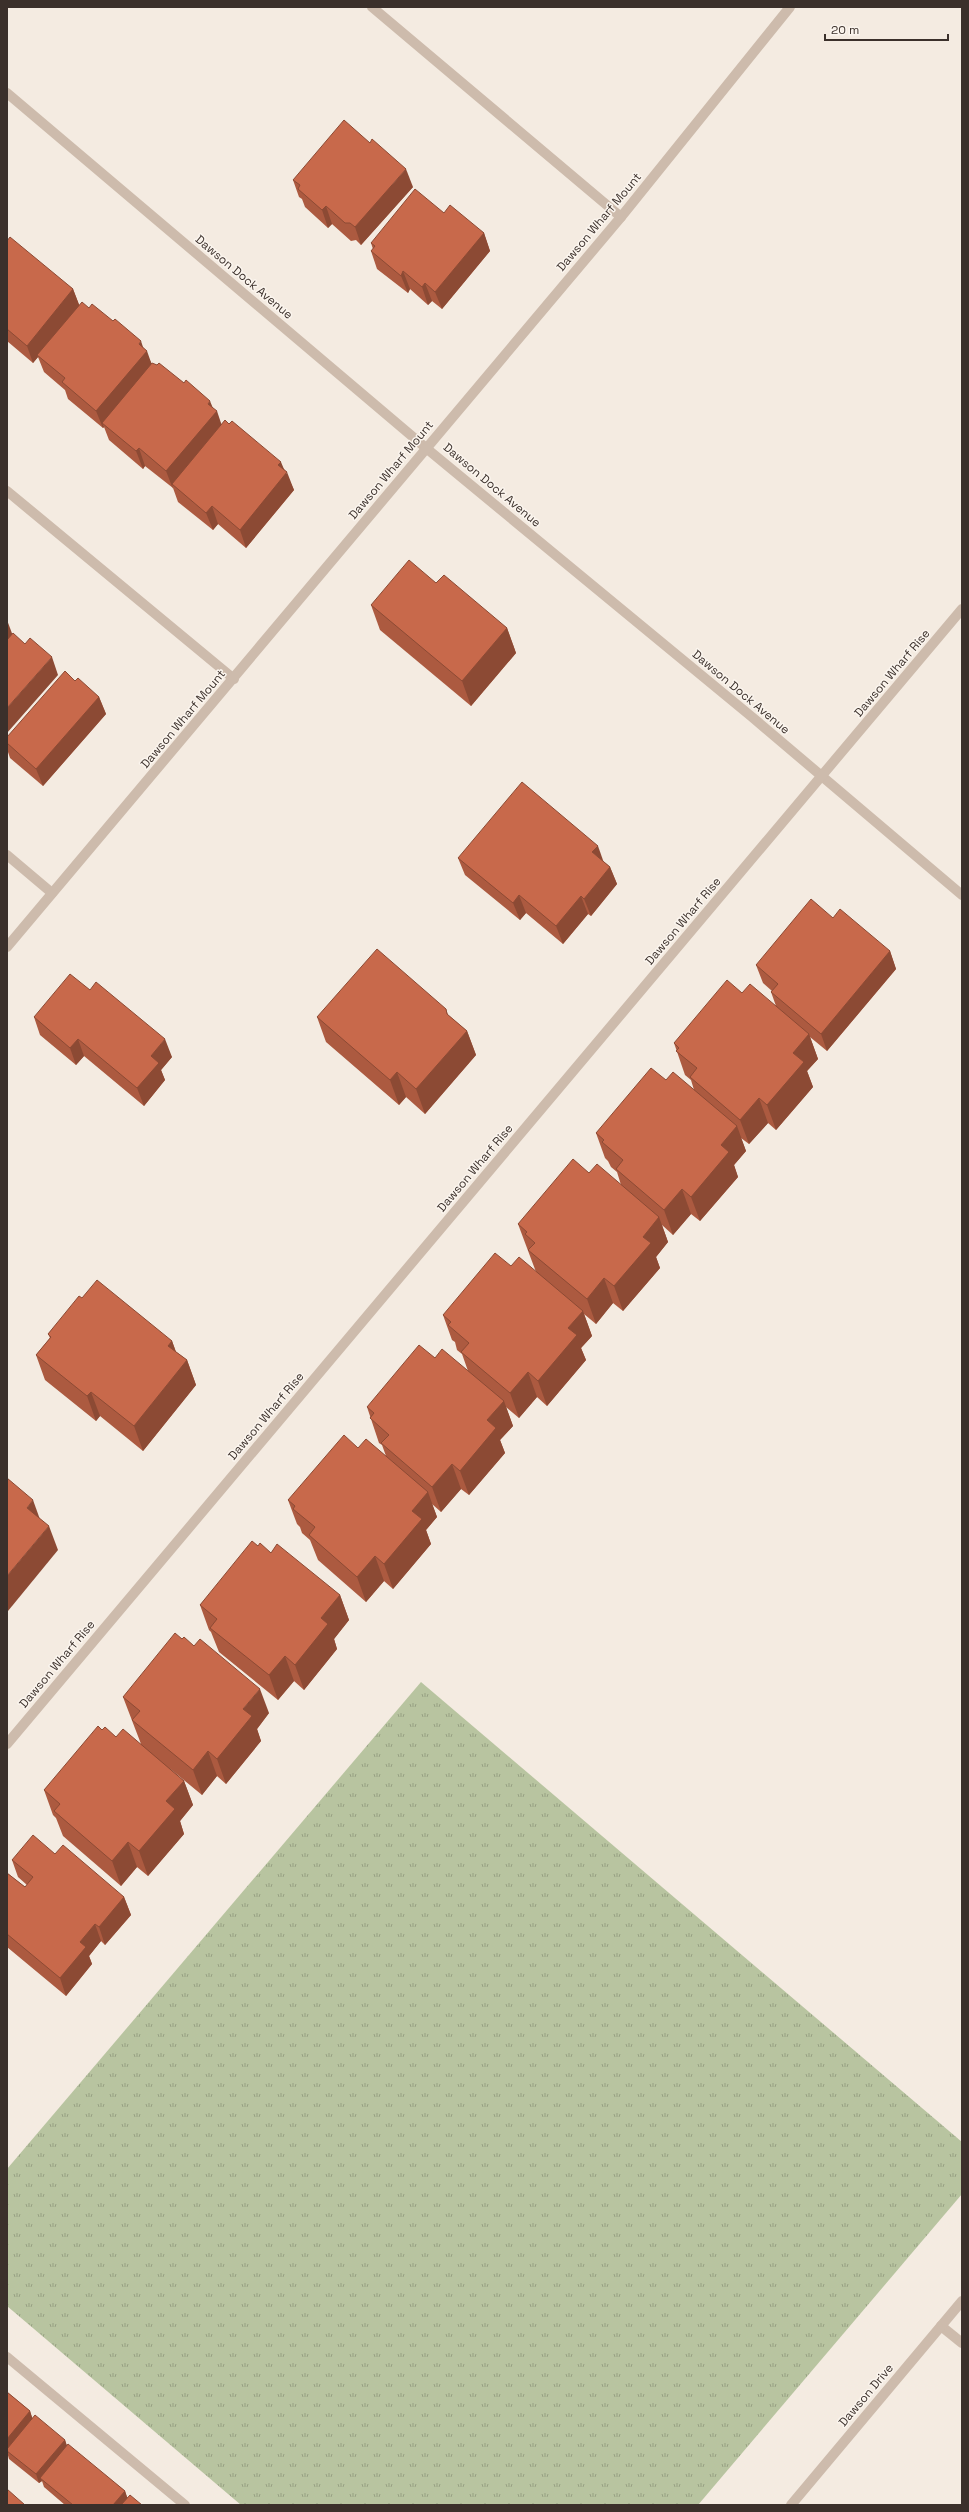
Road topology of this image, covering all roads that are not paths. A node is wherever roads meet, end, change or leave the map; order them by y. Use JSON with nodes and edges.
{"nodes":[{"id":1,"x":372,"y":7,"type":"edge"},
{"id":2,"x":790,"y":7,"type":"edge"},
{"id":3,"x":7,"y":93,"type":"edge"},
{"id":4,"x":621,"y":217,"type":"junction"},
{"id":5,"x":426,"y":448,"type":"junction"},
{"id":6,"x":7,"y":492,"type":"edge"},
{"id":7,"x":962,"y":609,"type":"edge"},
{"id":8,"x":234,"y":679,"type":"junction"},
{"id":9,"x":822,"y":776,"type":"junction"},
{"id":10,"x":7,"y":855,"type":"edge"},
{"id":11,"x":52,"y":893,"type":"junction"},
{"id":12,"x":962,"y":895,"type":"edge"},
{"id":13,"x":7,"y":947,"type":"edge"},
{"id":14,"x":7,"y":1744,"type":"edge"},
{"id":15,"x":962,"y":2301,"type":"edge"},
{"id":16,"x":941,"y":2326,"type":"junction"},
{"id":17,"x":962,"y":2343,"type":"edge"},
{"id":18,"x":7,"y":2357,"type":"edge"},
{"id":19,"x":184,"y":2505,"type":"edge"},
{"id":20,"x":791,"y":2505,"type":"edge"}],
"edges":[{"from":1,"to":4,"type":"street"},
{"from":2,"to":4,"type":"street","name":"Dawson Wharf Mount"},
{"from":3,"to":5,"type":"street","name":"Dawson Dock Avenue"},
{"from":4,"to":5,"type":"street","name":"Dawson Wharf Mount"},
{"from":5,"to":8,"type":"street","name":"Dawson Wharf Mount"},
{"from":5,"to":9,"type":"street","name":"Dawson Dock Avenue"},
{"from":6,"to":8,"type":"street"},
{"from":7,"to":9,"type":"street","name":"Dawson Wharf Rise"},
{"from":8,"to":11,"type":"street","name":"Dawson Wharf Mount"},
{"from":9,"to":12,"type":"street","name":"Dawson Dock Avenue"},
{"from":9,"to":14,"type":"street","name":"Dawson Wharf Rise"},
{"from":10,"to":11,"type":"street"},
{"from":11,"to":13,"type":"street","name":"Dawson Wharf Mount"},
{"from":15,"to":16,"type":"street","name":"Dawson Drive"},
{"from":16,"to":17,"type":"street"},
{"from":16,"to":20,"type":"street","name":"Dawson Drive"},
{"from":18,"to":19,"type":"street"}]}
